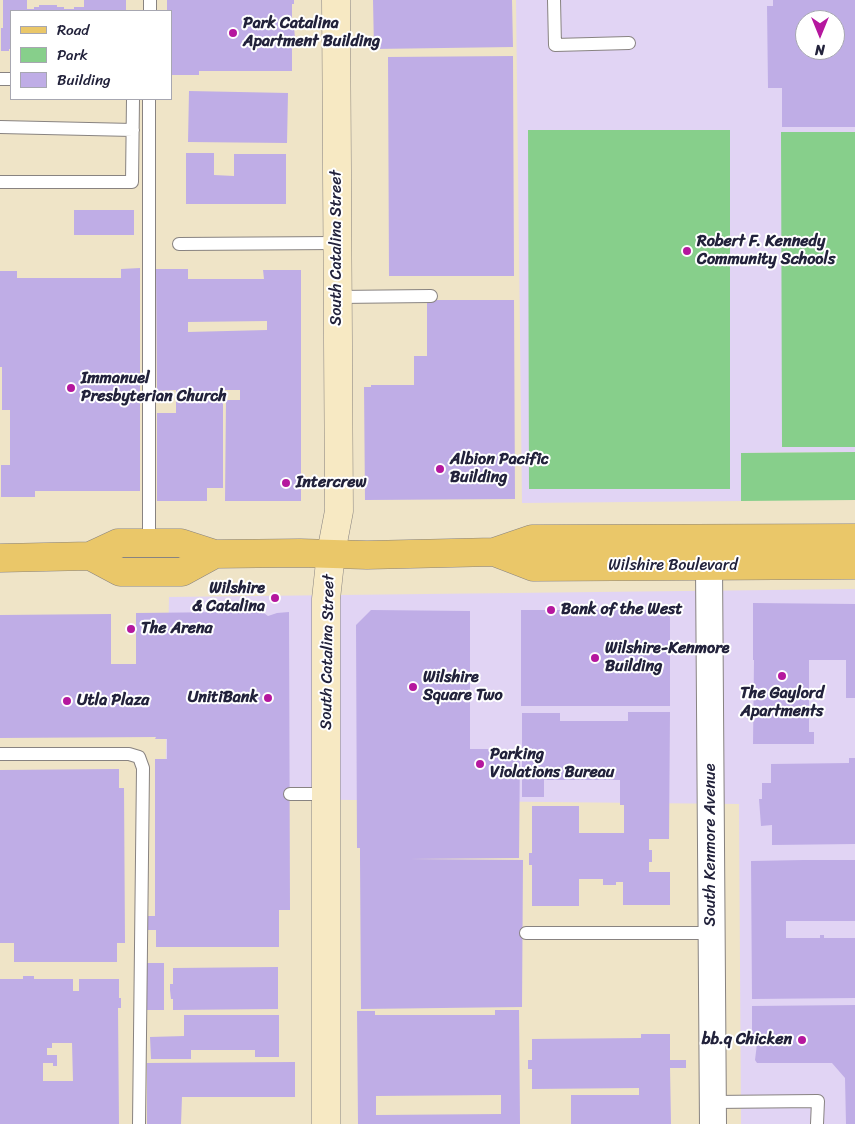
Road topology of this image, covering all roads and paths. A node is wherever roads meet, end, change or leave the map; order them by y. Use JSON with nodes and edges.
{"nodes":[{"id":1,"x":336,"y":0,"type":"edge"},
{"id":2,"x":554,"y":0,"type":"edge"},
{"id":3,"x":629,"y":43,"type":"dead end"},
{"id":4,"x":133,"y":100,"type":"edge"},
{"id":5,"x":149,"y":100,"type":"edge"},
{"id":6,"x":0,"y":127,"type":"edge"},
{"id":7,"x":133,"y":130,"type":"junction"},
{"id":8,"x":0,"y":182,"type":"edge"},
{"id":9,"x":336,"y":243,"type":"junction"},
{"id":10,"x":179,"y":244,"type":"dead end"},
{"id":11,"x":431,"y":296,"type":"dead end"},
{"id":12,"x":337,"y":297,"type":"junction"},
{"id":13,"x":855,"y":538,"type":"edge"},
{"id":14,"x":149,"y":543,"type":"junction"},
{"id":15,"x":494,"y":552,"type":"junction"},
{"id":16,"x":331,"y":553,"type":"junction"},
{"id":17,"x":215,"y":554,"type":"junction"},
{"id":18,"x":90,"y":556,"type":"junction"},
{"id":19,"x":0,"y":558,"type":"edge"},
{"id":20,"x":855,"y":565,"type":"edge"},
{"id":21,"x":709,"y":566,"type":"junction"},
{"id":22,"x":0,"y":754,"type":"edge"},
{"id":23,"x":290,"y":794,"type":"dead end"},
{"id":24,"x":326,"y":794,"type":"junction"},
{"id":25,"x":526,"y":933,"type":"dead end"},
{"id":26,"x":711,"y":933,"type":"junction"},
{"id":27,"x":713,"y":1113,"type":"edge"},
{"id":28,"x":140,"y":1124,"type":"edge"},
{"id":29,"x":326,"y":1124,"type":"edge"},
{"id":30,"x":817,"y":1124,"type":"edge"}],
"edges":[{"from":1,"to":9,"type":"street","name":"South Catalina Street"},
{"from":2,"to":3,"type":"lane"},
{"from":4,"to":7,"type":"lane"},
{"from":5,"to":14,"type":"lane"},
{"from":6,"to":7,"type":"lane"},
{"from":7,"to":8,"type":"lane"},
{"from":9,"to":10,"type":"lane"},
{"from":9,"to":12,"type":"street","name":"South Catalina Street"},
{"from":11,"to":12,"type":"lane"},
{"from":12,"to":16,"type":"street","name":"South Catalina Street"},
{"from":13,"to":15,"type":"main road","name":"Wilshire Boulevard"},
{"from":14,"to":17,"type":"main road","name":"Wilshire Boulevard"},
{"from":14,"to":18,"type":"main road","name":"Wilshire Boulevard"},
{"from":15,"to":16,"type":"main road","name":"Wilshire Boulevard"},
{"from":15,"to":21,"type":"main road","name":"Wilshire Boulevard"},
{"from":16,"to":17,"type":"main road","name":"Wilshire Boulevard"},
{"from":16,"to":24,"type":"street","name":"South Catalina Street"},
{"from":17,"to":18,"type":"main road","name":"Wilshire Boulevard"},
{"from":18,"to":19,"type":"main road","name":"Wilshire Boulevard"},
{"from":20,"to":21,"type":"main road","name":"Wilshire Boulevard"},
{"from":21,"to":26,"type":"street","name":"South Kenmore Avenue"},
{"from":22,"to":28,"type":"lane"},
{"from":23,"to":24,"type":"lane"},
{"from":24,"to":29,"type":"street","name":"South Catalina Street"},
{"from":25,"to":26,"type":"lane"},
{"from":26,"to":27,"type":"street","name":"South Kenmore Avenue"},
{"from":27,"to":30,"type":"lane"}]}
